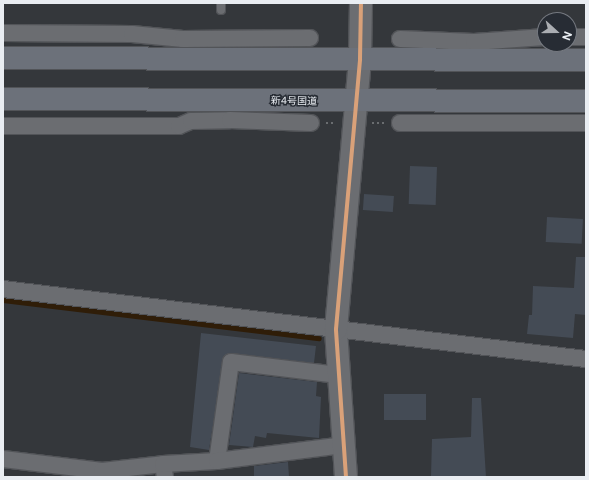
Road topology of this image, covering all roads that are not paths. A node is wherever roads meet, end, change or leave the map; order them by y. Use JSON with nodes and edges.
{"nodes":[{"id":1,"x":361,"y":3,"type":"edge"},
{"id":2,"x":3,"y":33,"type":"edge"},
{"id":3,"x":310,"y":38,"type":"dead end"},
{"id":4,"x":537,"y":38,"type":"edge"},
{"id":5,"x":400,"y":39,"type":"dead end"},
{"id":6,"x":183,"y":48,"type":"junction"},
{"id":7,"x":3,"y":58,"type":"edge"},
{"id":8,"x":360,"y":59,"type":"junction"},
{"id":9,"x":586,"y":60,"type":"edge"},
{"id":10,"x":3,"y":99,"type":"edge"},
{"id":11,"x":357,"y":101,"type":"junction"},
{"id":12,"x":586,"y":102,"type":"edge"},
{"id":13,"x":230,"y":110,"type":"junction"},
{"id":14,"x":311,"y":123,"type":"dead end"},
{"id":15,"x":400,"y":123,"type":"dead end"},
{"id":16,"x":586,"y":123,"type":"edge"},
{"id":17,"x":3,"y":126,"type":"edge"},
{"id":18,"x":3,"y":289,"type":"edge"},
{"id":19,"x":336,"y":330,"type":"junction"},
{"id":20,"x":586,"y":359,"type":"edge"},
{"id":21,"x":338,"y":375,"type":"junction"},
{"id":22,"x":343,"y":445,"type":"junction"},
{"id":23,"x":3,"y":459,"type":"edge"},
{"id":24,"x":217,"y":461,"type":"junction"},
{"id":25,"x":164,"y":471,"type":"edge"},
{"id":26,"x":346,"y":477,"type":"edge"}],
"edges":[{"from":1,"to":8,"type":"main road"},
{"from":2,"to":6,"type":"street"},
{"from":3,"to":6,"type":"street"},
{"from":4,"to":5,"type":"street"},
{"from":6,"to":7,"type":"highway"},
{"from":6,"to":8,"type":"highway"},
{"from":8,"to":9,"type":"highway"},
{"from":8,"to":11,"type":"main road"},
{"from":10,"to":13,"type":"highway","name":"新4号国道"},
{"from":11,"to":12,"type":"highway","name":"新4号国道"},
{"from":11,"to":13,"type":"highway","name":"新4号国道"},
{"from":11,"to":19,"type":"main road"},
{"from":13,"to":14,"type":"street"},
{"from":13,"to":17,"type":"street"},
{"from":15,"to":16,"type":"street"},
{"from":18,"to":19,"type":"street"},
{"from":19,"to":20,"type":"street"},
{"from":19,"to":21,"type":"main road"},
{"from":21,"to":22,"type":"main road"},
{"from":21,"to":24,"type":"street"},
{"from":22,"to":24,"type":"street"},
{"from":22,"to":26,"type":"main road"},
{"from":23,"to":25,"type":"street"},
{"from":24,"to":25,"type":"street"}]}
